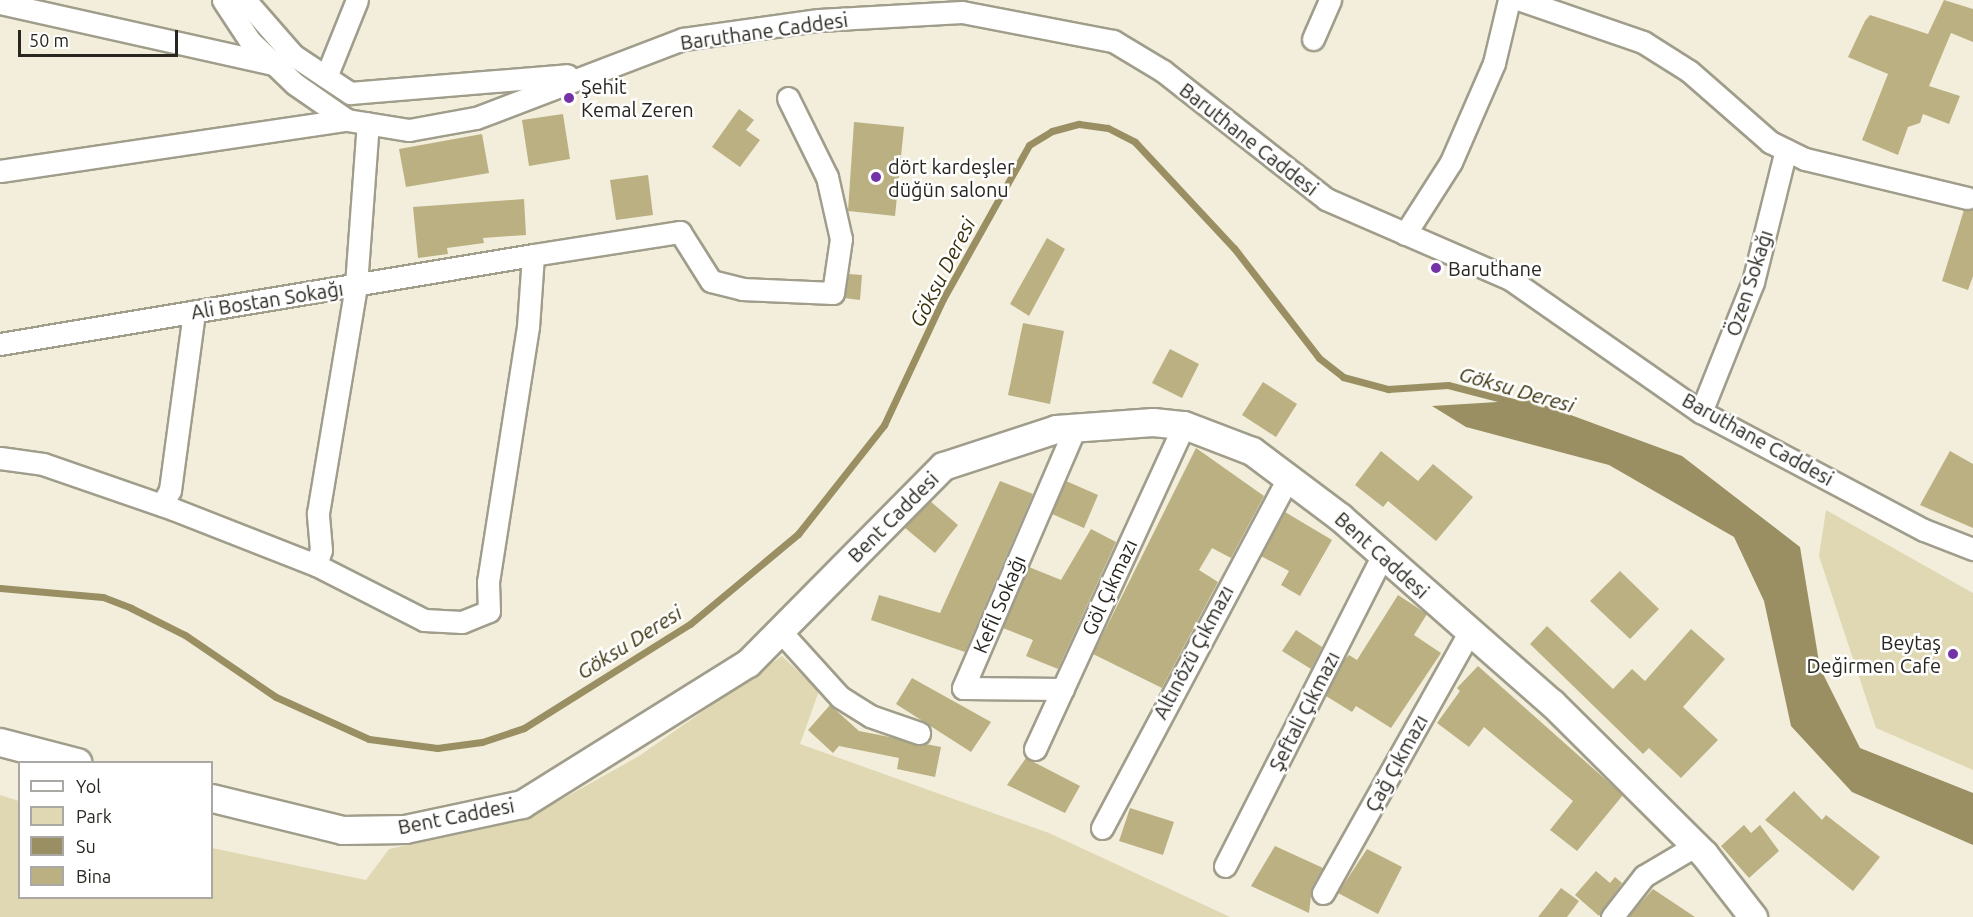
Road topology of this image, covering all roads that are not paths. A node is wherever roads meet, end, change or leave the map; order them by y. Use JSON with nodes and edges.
{"nodes":[{"id":1,"x":223,"y":0,"type":"edge"},
{"id":2,"x":245,"y":0,"type":"edge"},
{"id":3,"x":357,"y":0,"type":"edge"},
{"id":4,"x":1330,"y":0,"type":"edge"},
{"id":5,"x":1509,"y":0,"type":"edge"},
{"id":6,"x":1521,"y":0,"type":"edge"},
{"id":7,"x":0,"y":3,"type":"edge"},
{"id":8,"x":1312,"y":39,"type":"dead end"},
{"id":9,"x":274,"y":64,"type":"junction"},
{"id":10,"x":600,"y":71,"type":"junction"},
{"id":11,"x":326,"y":77,"type":"junction"},
{"id":12,"x":788,"y":98,"type":"dead end"},
{"id":13,"x":357,"y":122,"type":"junction"},
{"id":14,"x":1786,"y":150,"type":"junction"},
{"id":15,"x":0,"y":171,"type":"edge"},
{"id":16,"x":1971,"y":195,"type":"edge"},
{"id":17,"x":1405,"y":234,"type":"junction"},
{"id":18,"x":533,"y":255,"type":"junction"},
{"id":19,"x":356,"y":285,"type":"junction"},
{"id":20,"x":194,"y":312,"type":"junction"},
{"id":21,"x":0,"y":344,"type":"edge"},
{"id":22,"x":1701,"y":412,"type":"junction"},
{"id":23,"x":1184,"y":425,"type":"junction"},
{"id":24,"x":1075,"y":428,"type":"junction"},
{"id":25,"x":0,"y":458,"type":"edge"},
{"id":26,"x":1288,"y":478,"type":"junction"},
{"id":27,"x":162,"y":505,"type":"junction"},
{"id":28,"x":1973,"y":549,"type":"edge"},
{"id":29,"x":1382,"y":557,"type":"junction"},
{"id":30,"x":316,"y":565,"type":"junction"},
{"id":31,"x":782,"y":633,"type":"junction"},
{"id":32,"x":1469,"y":633,"type":"junction"},
{"id":33,"x":1063,"y":689,"type":"junction"},
{"id":34,"x":919,"y":733,"type":"dead end"},
{"id":35,"x":0,"y":742,"type":"edge"},
{"id":36,"x":1035,"y":749,"type":"dead end"},
{"id":37,"x":73,"y":761,"type":"edge"},
{"id":38,"x":213,"y":798,"type":"edge"},
{"id":39,"x":1102,"y":828,"type":"dead end"},
{"id":40,"x":1695,"y":846,"type":"junction"},
{"id":41,"x":1225,"y":866,"type":"dead end"},
{"id":42,"x":1323,"y":893,"type":"dead end"},
{"id":43,"x":1612,"y":917,"type":"edge"},
{"id":44,"x":1753,"y":917,"type":"edge"}],
"edges":[{"from":1,"to":9,"type":"street"},
{"from":2,"to":11,"type":"street"},
{"from":3,"to":11,"type":"street"},
{"from":4,"to":8,"type":"street"},
{"from":5,"to":17,"type":"street"},
{"from":6,"to":14,"type":"street"},
{"from":7,"to":9,"type":"street"},
{"from":9,"to":13,"type":"street"},
{"from":10,"to":11,"type":"street"},
{"from":10,"to":13,"type":"street"},
{"from":10,"to":17,"type":"street","name":"Baruthane Caddesi"},
{"from":12,"to":18,"type":"street","name":"Ali Bostan Sokağı"},
{"from":13,"to":15,"type":"street"},
{"from":13,"to":19,"type":"street"},
{"from":14,"to":16,"type":"street"},
{"from":14,"to":22,"type":"street","name":"Özen Sokağı"},
{"from":17,"to":22,"type":"street","name":"Baruthane Caddesi"},
{"from":18,"to":19,"type":"street","name":"Ali Bostan Sokağı"},
{"from":18,"to":30,"type":"street"},
{"from":19,"to":20,"type":"street","name":"Ali Bostan Sokağı"},
{"from":19,"to":30,"type":"street"},
{"from":20,"to":21,"type":"street","name":"Ali Bostan Sokağı"},
{"from":20,"to":27,"type":"street"},
{"from":22,"to":28,"type":"street","name":"Baruthane Caddesi"},
{"from":23,"to":24,"type":"street","name":"Bent Caddesi"},
{"from":23,"to":26,"type":"street","name":"Bent Caddesi"},
{"from":23,"to":33,"type":"street","name":"Göl Çıkmazı"},
{"from":24,"to":31,"type":"street","name":"Bent Caddesi"},
{"from":24,"to":33,"type":"street","name":"Kefil Sokağı"},
{"from":25,"to":27,"type":"street"},
{"from":26,"to":29,"type":"street","name":"Bent Caddesi"},
{"from":26,"to":39,"type":"street","name":"Altınözü Çıkmazı"},
{"from":27,"to":30,"type":"street"},
{"from":29,"to":32,"type":"street","name":"Bent Caddesi"},
{"from":29,"to":41,"type":"street","name":"Şeftali Çıkmazı"},
{"from":31,"to":34,"type":"street"},
{"from":31,"to":38,"type":"street","name":"Bent Caddesi"},
{"from":32,"to":40,"type":"street","name":"Bent Caddesi"},
{"from":32,"to":42,"type":"street","name":"Çağ Çıkmazı"},
{"from":33,"to":36,"type":"street","name":"Göl Çıkmazı"},
{"from":35,"to":37,"type":"street"},
{"from":40,"to":43,"type":"street"},
{"from":40,"to":44,"type":"street","name":"Bent Caddesi"}]}
